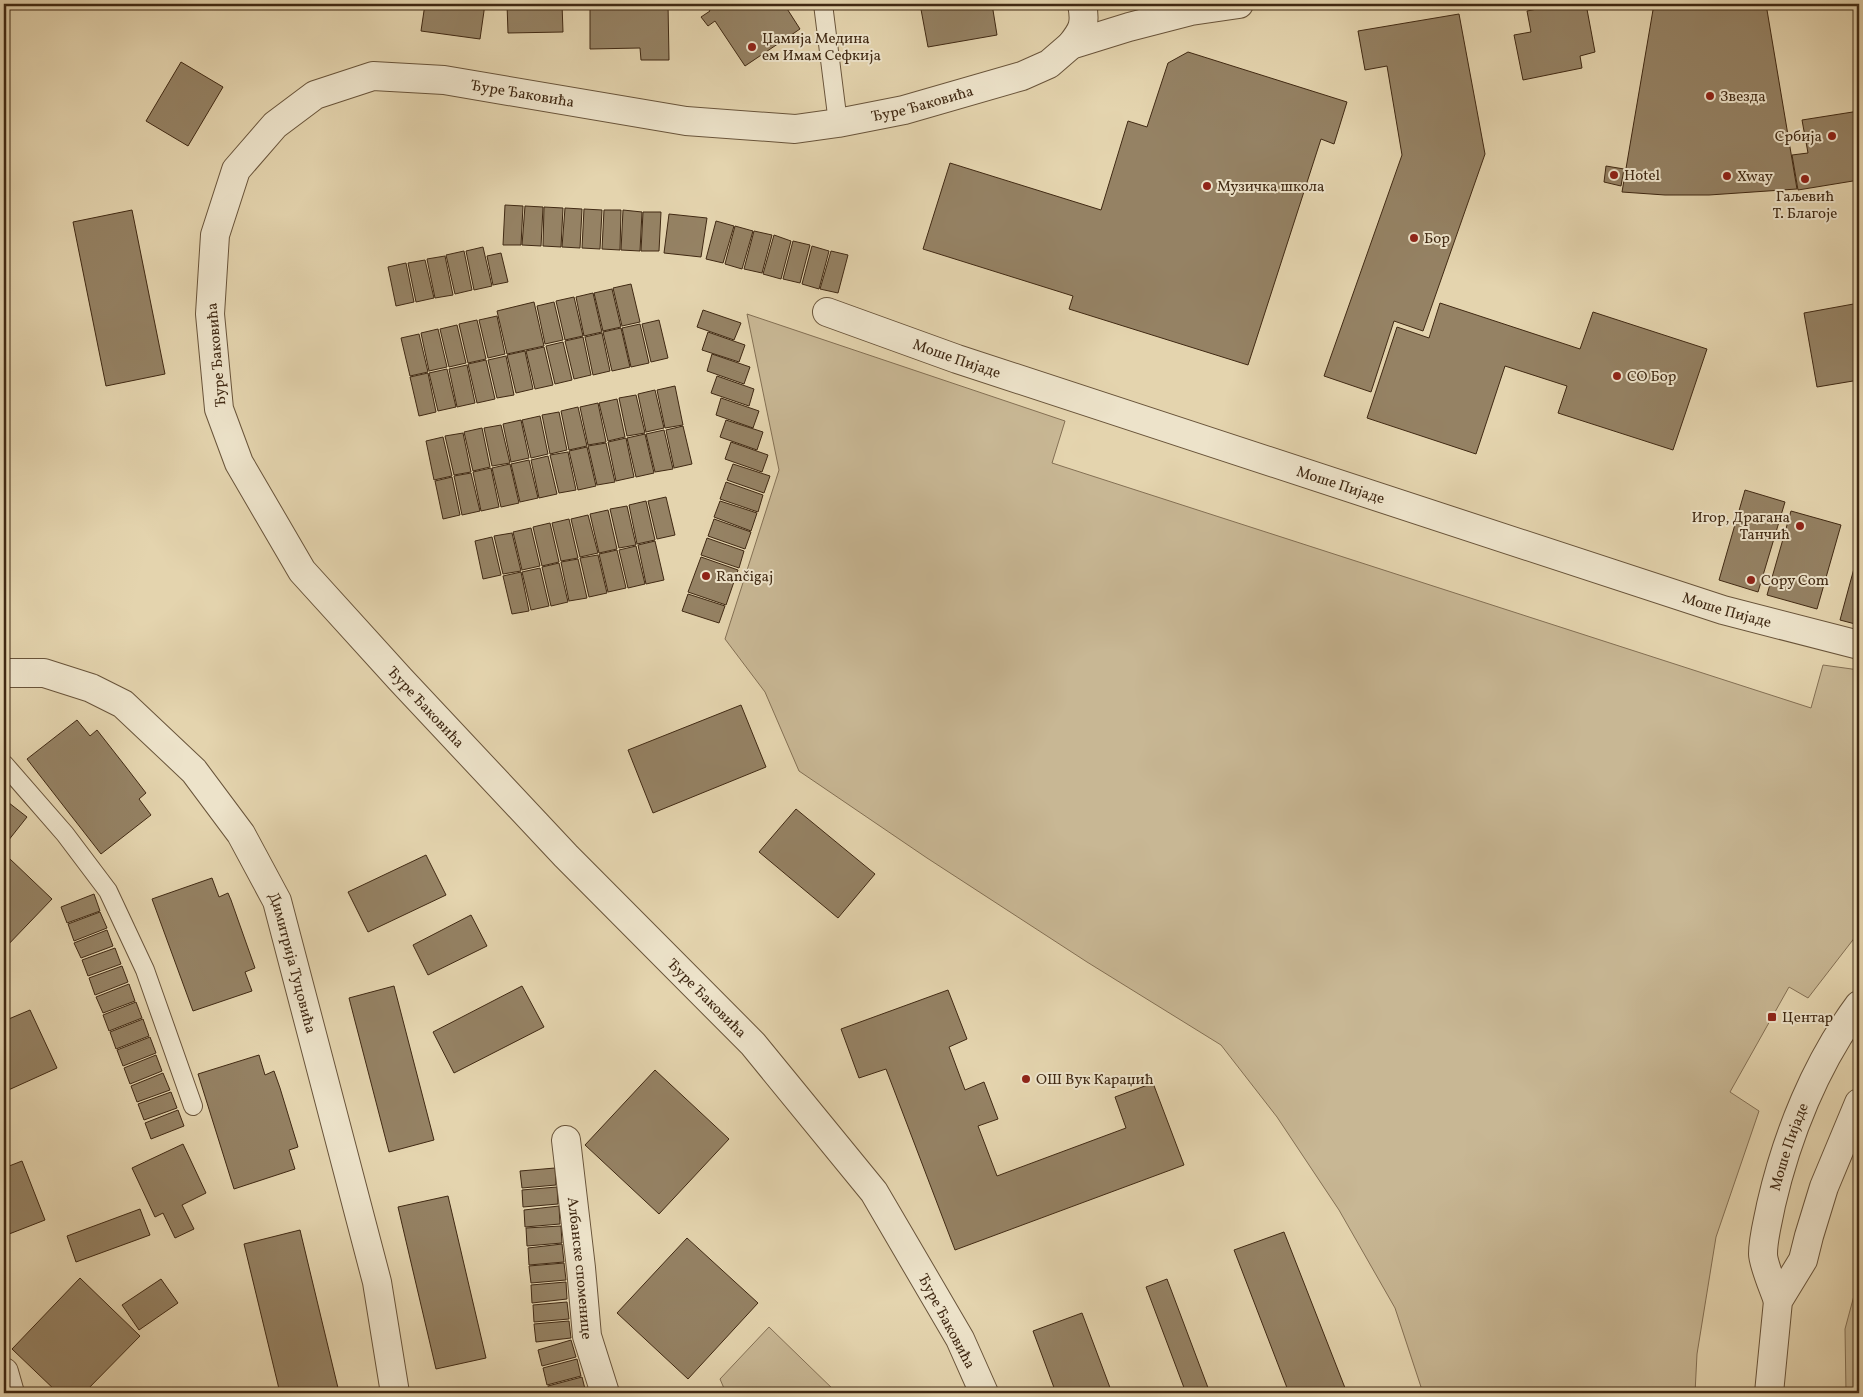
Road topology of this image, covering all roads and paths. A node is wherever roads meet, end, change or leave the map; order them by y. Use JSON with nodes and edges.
{"nodes":[{"id":1,"x":824,"y":4,"type":"edge"},
{"id":2,"x":1082,"y":4,"type":"edge"},
{"id":3,"x":1239,"y":4,"type":"edge"},
{"id":4,"x":1071,"y":45,"type":"junction"},
{"id":5,"x":838,"y":123,"type":"junction"},
{"id":6,"x":827,"y":312,"type":"dead end"},
{"id":7,"x":1859,"y":645,"type":"edge"},
{"id":8,"x":4,"y":673,"type":"edge"},
{"id":9,"x":4,"y":764,"type":"edge"},
{"id":10,"x":1859,"y":1005,"type":"edge"},
{"id":11,"x":1859,"y":1103,"type":"edge"},
{"id":12,"x":193,"y":1106,"type":"dead end"},
{"id":13,"x":566,"y":1140,"type":"dead end"},
{"id":14,"x":1778,"y":1301,"type":"junction"},
{"id":15,"x":4,"y":1372,"type":"edge"},
{"id":16,"x":10,"y":1393,"type":"edge"},
{"id":17,"x":395,"y":1393,"type":"edge"},
{"id":18,"x":605,"y":1393,"type":"edge"},
{"id":19,"x":984,"y":1393,"type":"edge"},
{"id":20,"x":1770,"y":1393,"type":"edge"}],
"edges":[{"from":1,"to":5,"type":"lane"},
{"from":2,"to":4,"type":"street"},
{"from":3,"to":4,"type":"street","name":"Ђуре Ђаковића"},
{"from":4,"to":5,"type":"street","name":"Ђуре Ђаковића"},
{"from":5,"to":19,"type":"street","name":"Ђуре Ђаковића"},
{"from":6,"to":7,"type":"street","name":"Моше Пијаде"},
{"from":8,"to":17,"type":"street","name":"Димитрија Туцовића"},
{"from":9,"to":12,"type":"lane"},
{"from":10,"to":14,"type":"street","name":"Моше Пијаде"},
{"from":11,"to":14,"type":"street","name":"Моше Пијаде"},
{"from":13,"to":18,"type":"street","name":"Албанске споменице"},
{"from":14,"to":20,"type":"street","name":"Моше Пијаде"},
{"from":15,"to":16,"type":"street"}]}
